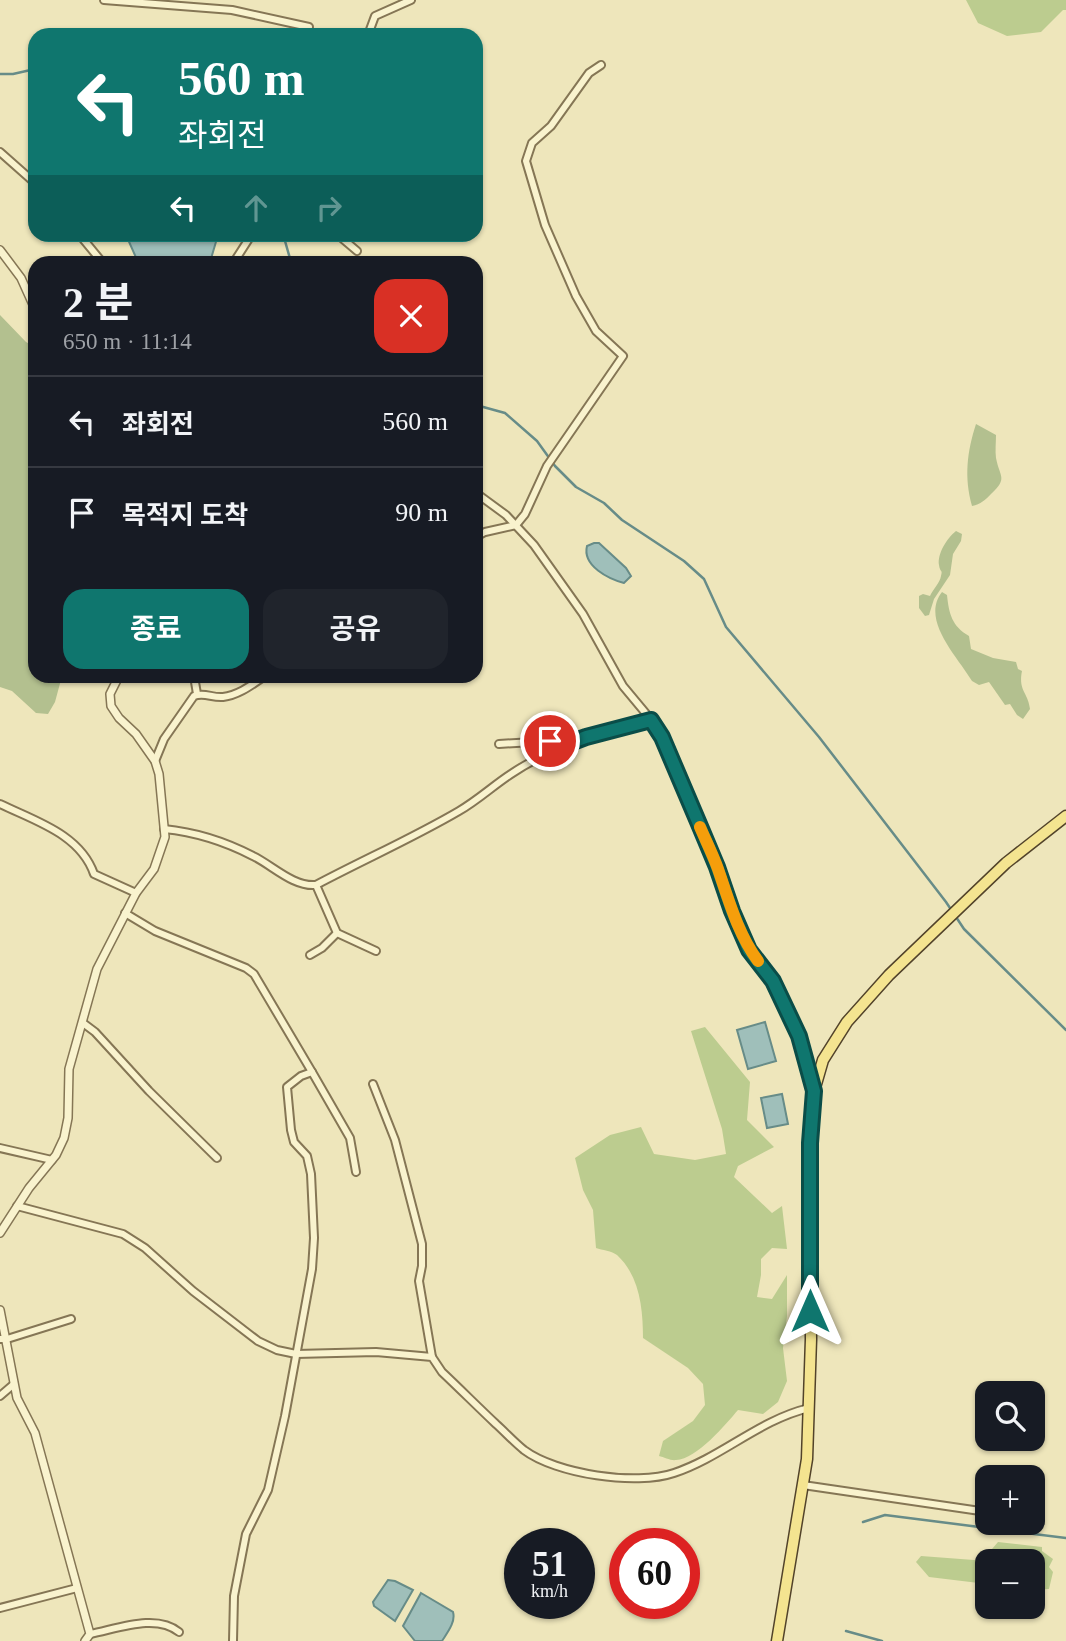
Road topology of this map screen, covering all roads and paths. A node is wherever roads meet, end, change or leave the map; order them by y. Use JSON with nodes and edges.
{"nodes":[{"id":1,"x":104,"y":0,"type":"edge"},
{"id":2,"x":411,"y":0,"type":"edge"},
{"id":3,"x":309,"y":27,"type":"dead end"},
{"id":4,"x":371,"y":28,"type":"edge"},
{"id":5,"x":601,"y":65,"type":"dead end"},
{"id":6,"x":0,"y":152,"type":"edge"},
{"id":7,"x":28,"y":177,"type":"edge"},
{"id":8,"x":86,"y":242,"type":"edge"},
{"id":9,"x":346,"y":242,"type":"edge"},
{"id":10,"x":0,"y":250,"type":"edge"},
{"id":11,"x":357,"y":251,"type":"dead end"},
{"id":12,"x":97,"y":256,"type":"edge"},
{"id":13,"x":28,"y":294,"type":"edge"},
{"id":14,"x":483,"y":499,"type":"edge"},
{"id":15,"x":516,"y":525,"type":"junction"},
{"id":16,"x":483,"y":533,"type":"edge"},
{"id":17,"x":116,"y":683,"type":"edge"},
{"id":18,"x":195,"y":683,"type":"edge"},
{"id":19,"x":254,"y":683,"type":"edge"},
{"id":20,"x":197,"y":694,"type":"junction"},
{"id":21,"x":651,"y":720,"type":"junction"},
{"id":22,"x":499,"y":744,"type":"dead end"},
{"id":23,"x":562,"y":746,"type":"junction"},
{"id":24,"x":155,"y":761,"type":"junction"},
{"id":25,"x":0,"y":804,"type":"edge"},
{"id":26,"x":1066,"y":816,"type":"edge"},
{"id":27,"x":164,"y":829,"type":"junction"},
{"id":28,"x":316,"y":885,"type":"junction"},
{"id":29,"x":136,"y":893,"type":"junction"},
{"id":30,"x":125,"y":913,"type":"junction"},
{"id":31,"x":337,"y":933,"type":"junction"},
{"id":32,"x":376,"y":951,"type":"dead end"},
{"id":33,"x":310,"y":955,"type":"dead end"},
{"id":34,"x":83,"y":1023,"type":"junction"},
{"id":35,"x":312,"y":1072,"type":"junction"},
{"id":36,"x":373,"y":1084,"type":"dead end"},
{"id":37,"x":814,"y":1091,"type":"junction"},
{"id":38,"x":0,"y":1148,"type":"edge"},
{"id":39,"x":217,"y":1158,"type":"dead end"},
{"id":40,"x":52,"y":1160,"type":"junction"},
{"id":41,"x":356,"y":1171,"type":"dead end"},
{"id":42,"x":17,"y":1206,"type":"junction"},
{"id":43,"x":1,"y":1228,"type":"edge"},
{"id":44,"x":0,"y":1310,"type":"edge"},
{"id":45,"x":71,"y":1319,"type":"dead end"},
{"id":46,"x":3,"y":1339,"type":"edge"},
{"id":47,"x":296,"y":1354,"type":"junction"},
{"id":48,"x":432,"y":1357,"type":"junction"},
{"id":49,"x":14,"y":1384,"type":"junction"},
{"id":50,"x":0,"y":1396,"type":"edge"},
{"id":51,"x":809,"y":1408,"type":"junction"},
{"id":52,"x":803,"y":1485,"type":"junction"},
{"id":53,"x":975,"y":1510,"type":"edge"},
{"id":54,"x":77,"y":1588,"type":"junction"},
{"id":55,"x":0,"y":1608,"type":"edge"},
{"id":56,"x":179,"y":1632,"type":"dead end"},
{"id":57,"x":87,"y":1637,"type":"edge"},
{"id":58,"x":233,"y":1641,"type":"edge"},
{"id":59,"x":777,"y":1641,"type":"edge"}],
"edges":[{"from":1,"to":3,"type":"street"},
{"from":2,"to":4,"type":"street"},
{"from":5,"to":15,"type":"street"},
{"from":6,"to":7,"type":"street"},
{"from":8,"to":12,"type":"street"},
{"from":9,"to":11,"type":"street"},
{"from":10,"to":13,"type":"street"},
{"from":14,"to":15,"type":"street"},
{"from":15,"to":16,"type":"street"},
{"from":15,"to":21,"type":"street"},
{"from":17,"to":24,"type":"street"},
{"from":18,"to":20,"type":"street"},
{"from":19,"to":20,"type":"street"},
{"from":20,"to":24,"type":"street"},
{"from":21,"to":23,"type":"street"},
{"from":21,"to":37,"type":"street"},
{"from":22,"to":23,"type":"street"},
{"from":23,"to":28,"type":"street"},
{"from":24,"to":27,"type":"street"},
{"from":25,"to":29,"type":"street"},
{"from":26,"to":37,"type":"main road"},
{"from":27,"to":28,"type":"street"},
{"from":27,"to":29,"type":"street"},
{"from":28,"to":31,"type":"street"},
{"from":29,"to":30,"type":"street"},
{"from":30,"to":34,"type":"street"},
{"from":30,"to":35,"type":"street"},
{"from":31,"to":32,"type":"street"},
{"from":31,"to":33,"type":"street"},
{"from":34,"to":39,"type":"street"},
{"from":34,"to":40,"type":"street"},
{"from":35,"to":41,"type":"street"},
{"from":35,"to":47,"type":"street"},
{"from":36,"to":48,"type":"street"},
{"from":37,"to":51,"type":"main road"},
{"from":38,"to":40,"type":"street"},
{"from":40,"to":42,"type":"street"},
{"from":42,"to":43,"type":"street"},
{"from":42,"to":47,"type":"street"},
{"from":44,"to":46,"type":"street"},
{"from":45,"to":46,"type":"street"},
{"from":46,"to":49,"type":"street"},
{"from":47,"to":48,"type":"street"},
{"from":47,"to":58,"type":"street"},
{"from":48,"to":51,"type":"street"},
{"from":49,"to":50,"type":"street"},
{"from":49,"to":54,"type":"street"},
{"from":51,"to":52,"type":"main road"},
{"from":52,"to":53,"type":"street"},
{"from":52,"to":59,"type":"main road"},
{"from":54,"to":55,"type":"street"},
{"from":54,"to":57,"type":"street"},
{"from":56,"to":57,"type":"street"}]}
